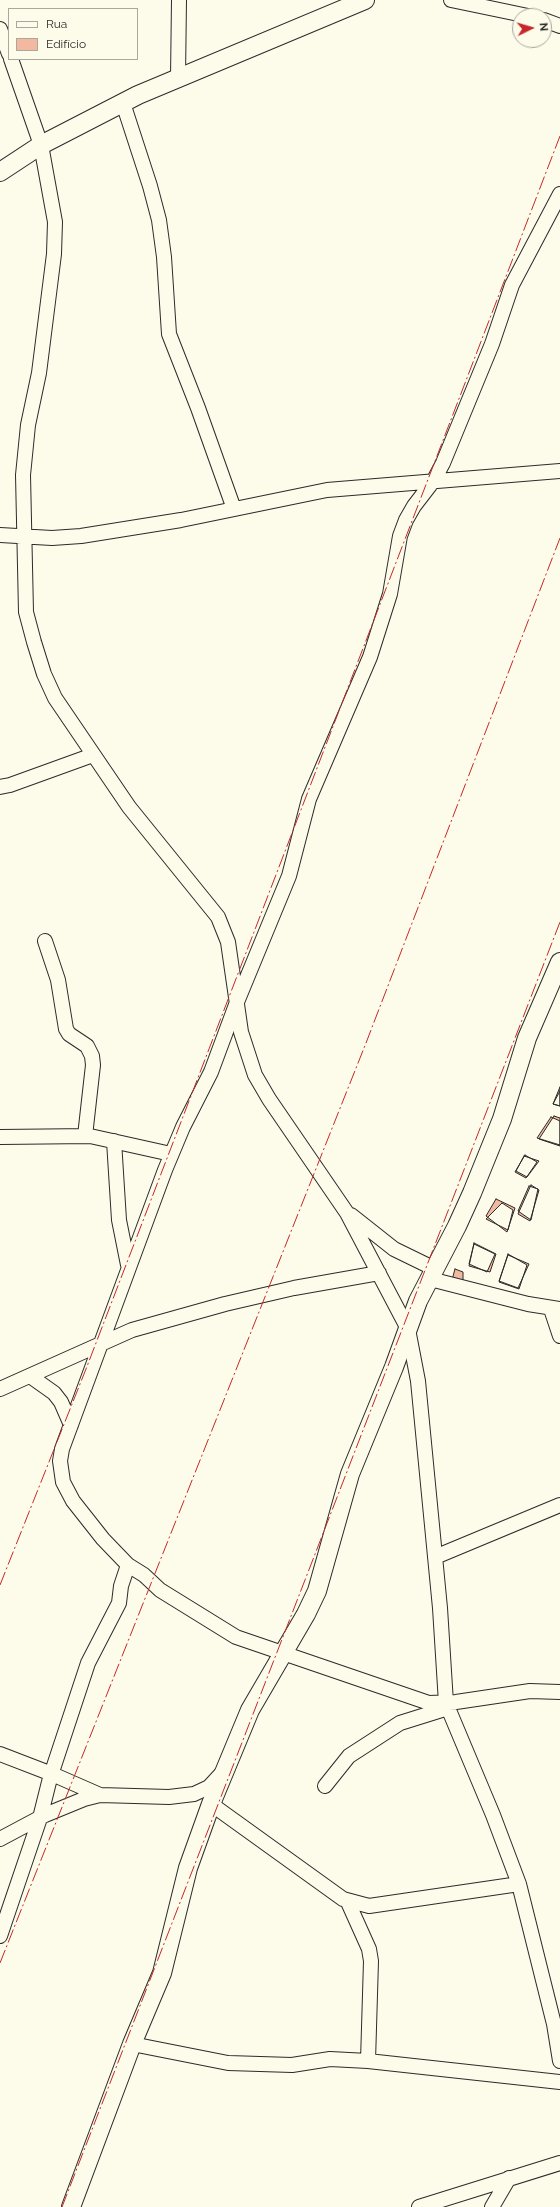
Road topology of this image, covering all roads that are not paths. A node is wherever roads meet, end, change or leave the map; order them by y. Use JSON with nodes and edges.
{"nodes":[{"id":1,"x":179,"y":0,"type":"edge"},
{"id":2,"x":365,"y":0,"type":"edge"},
{"id":3,"x":451,"y":0,"type":"edge"},
{"id":4,"x":512,"y":13,"type":"edge"},
{"id":5,"x":0,"y":29,"type":"edge"},
{"id":6,"x":8,"y":51,"type":"edge"},
{"id":7,"x":11,"y":60,"type":"edge"},
{"id":8,"x":178,"y":78,"type":"junction"},
{"id":9,"x":124,"y":103,"type":"junction"},
{"id":10,"x":41,"y":145,"type":"junction"},
{"id":11,"x":0,"y":172,"type":"edge"},
{"id":12,"x":560,"y":194,"type":"edge"},
{"id":13,"x":560,"y":471,"type":"edge"},
{"id":14,"x":434,"y":480,"type":"junction"},
{"id":15,"x":234,"y":509,"type":"junction"},
{"id":16,"x":0,"y":535,"type":"edge"},
{"id":17,"x":23,"y":537,"type":"junction"},
{"id":18,"x":93,"y":754,"type":"junction"},
{"id":19,"x":0,"y":787,"type":"edge"},
{"id":20,"x":45,"y":941,"type":"dead end"},
{"id":21,"x":558,"y":970,"type":"edge"},
{"id":22,"x":237,"y":1002,"type":"junction"},
{"id":23,"x":84,"y":1136,"type":"junction"},
{"id":24,"x":0,"y":1137,"type":"edge"},
{"id":25,"x":114,"y":1141,"type":"junction"},
{"id":26,"x":171,"y":1154,"type":"junction"},
{"id":27,"x":348,"y":1213,"type":"junction"},
{"id":28,"x":129,"y":1266,"type":"junction"},
{"id":29,"x":378,"y":1273,"type":"junction"},
{"id":30,"x":433,"y":1274,"type":"junction"},
{"id":31,"x":556,"y":1309,"type":"edge"},
{"id":32,"x":408,"y":1329,"type":"junction"},
{"id":33,"x":560,"y":1336,"type":"edge"},
{"id":34,"x":101,"y":1343,"type":"junction"},
{"id":35,"x":30,"y":1376,"type":"junction"},
{"id":36,"x":0,"y":1390,"type":"edge"},
{"id":37,"x":71,"y":1425,"type":"junction"},
{"id":38,"x":560,"y":1505,"type":"edge"},
{"id":39,"x":435,"y":1557,"type":"junction"},
{"id":40,"x":128,"y":1565,"type":"junction"},
{"id":41,"x":284,"y":1653,"type":"junction"},
{"id":42,"x":560,"y":1692,"type":"edge"},
{"id":43,"x":447,"y":1706,"type":"junction"},
{"id":44,"x":0,"y":1754,"type":"edge"},
{"id":45,"x":229,"y":1766,"type":"junction"},
{"id":46,"x":52,"y":1774,"type":"junction"},
{"id":47,"x":325,"y":1786,"type":"dead end"},
{"id":48,"x":100,"y":1796,"type":"junction"},
{"id":49,"x":211,"y":1804,"type":"junction"},
{"id":50,"x":40,"y":1818,"type":"junction"},
{"id":51,"x":0,"y":1839,"type":"edge"},
{"id":52,"x":519,"y":1884,"type":"junction"},
{"id":53,"x":347,"y":1900,"type":"junction"},
{"id":54,"x":0,"y":1936,"type":"edge"},
{"id":55,"x":132,"y":2044,"type":"junction"},
{"id":56,"x":368,"y":2061,"type":"junction"},
{"id":57,"x":560,"y":2061,"type":"edge"},
{"id":58,"x":560,"y":2082,"type":"edge"},
{"id":59,"x":560,"y":2163,"type":"edge"},
{"id":60,"x":510,"y":2178,"type":"junction"},
{"id":61,"x":71,"y":2207,"type":"edge"},
{"id":62,"x":419,"y":2207,"type":"edge"},
{"id":63,"x":492,"y":2207,"type":"edge"}],
"edges":[{"from":1,"to":8,"type":"street"},
{"from":2,"to":8,"type":"street"},
{"from":3,"to":4,"type":"street"},
{"from":5,"to":6,"type":"street"},
{"from":7,"to":10,"type":"street"},
{"from":8,"to":9,"type":"street"},
{"from":9,"to":10,"type":"street"},
{"from":9,"to":15,"type":"street"},
{"from":10,"to":11,"type":"street"},
{"from":10,"to":17,"type":"street"},
{"from":12,"to":14,"type":"street"},
{"from":13,"to":14,"type":"street"},
{"from":14,"to":15,"type":"street"},
{"from":14,"to":22,"type":"street"},
{"from":15,"to":17,"type":"street"},
{"from":16,"to":17,"type":"street"},
{"from":17,"to":18,"type":"street"},
{"from":18,"to":19,"type":"street"},
{"from":18,"to":22,"type":"street"},
{"from":20,"to":23,"type":"street"},
{"from":21,"to":30,"type":"street"},
{"from":22,"to":26,"type":"street"},
{"from":22,"to":27,"type":"street"},
{"from":23,"to":24,"type":"street"},
{"from":23,"to":25,"type":"street"},
{"from":25,"to":26,"type":"street"},
{"from":25,"to":28,"type":"street"},
{"from":26,"to":28,"type":"street"},
{"from":27,"to":29,"type":"street"},
{"from":27,"to":30,"type":"street"},
{"from":28,"to":34,"type":"street"},
{"from":29,"to":32,"type":"street"},
{"from":29,"to":34,"type":"street"},
{"from":30,"to":31,"type":"street"},
{"from":30,"to":32,"type":"street"},
{"from":31,"to":33,"type":"street"},
{"from":32,"to":39,"type":"street"},
{"from":32,"to":41,"type":"street"},
{"from":34,"to":35,"type":"street"},
{"from":34,"to":37,"type":"street"},
{"from":35,"to":36,"type":"street"},
{"from":35,"to":37,"type":"street"},
{"from":37,"to":40,"type":"street"},
{"from":38,"to":39,"type":"street"},
{"from":39,"to":43,"type":"street"},
{"from":40,"to":41,"type":"street"},
{"from":40,"to":46,"type":"street"},
{"from":41,"to":43,"type":"street"},
{"from":41,"to":45,"type":"street"},
{"from":42,"to":43,"type":"street"},
{"from":43,"to":47,"type":"street"},
{"from":43,"to":52,"type":"street"},
{"from":44,"to":46,"type":"street"},
{"from":45,"to":48,"type":"street"},
{"from":45,"to":49,"type":"street"},
{"from":46,"to":48,"type":"street"},
{"from":46,"to":50,"type":"street"},
{"from":48,"to":50,"type":"street"},
{"from":49,"to":53,"type":"street"},
{"from":49,"to":55,"type":"street"},
{"from":50,"to":51,"type":"street"},
{"from":50,"to":54,"type":"street"},
{"from":52,"to":53,"type":"street"},
{"from":52,"to":57,"type":"street"},
{"from":53,"to":56,"type":"street"},
{"from":55,"to":56,"type":"street"},
{"from":55,"to":61,"type":"street"},
{"from":56,"to":58,"type":"street"},
{"from":59,"to":60,"type":"street"},
{"from":60,"to":62,"type":"street"},
{"from":60,"to":63,"type":"street"}]}
